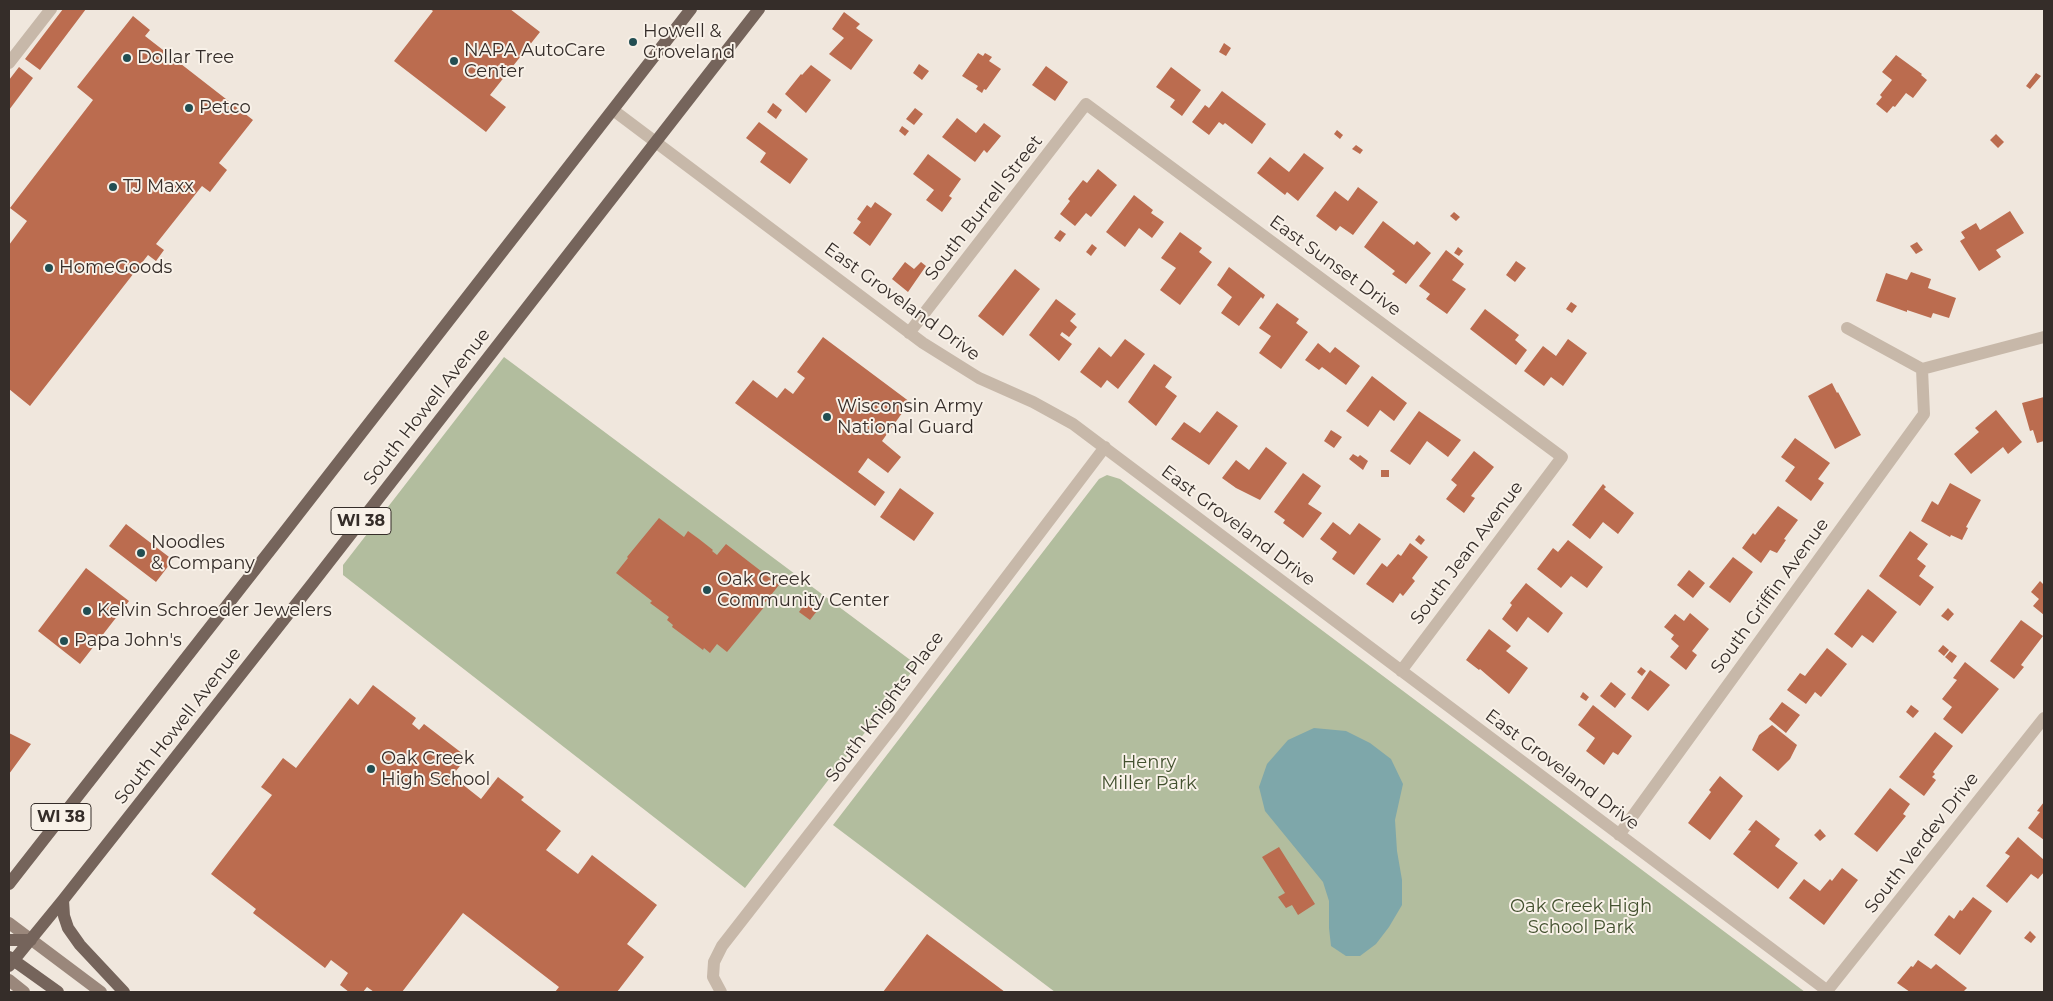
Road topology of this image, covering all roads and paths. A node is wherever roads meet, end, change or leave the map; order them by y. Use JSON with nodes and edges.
{"nodes":[{"id":1,"x":51,"y":9,"type":"edge"},
{"id":2,"x":691,"y":9,"type":"edge"},
{"id":3,"x":759,"y":9,"type":"edge"},
{"id":4,"x":9,"y":63,"type":"edge"},
{"id":5,"x":1086,"y":104,"type":"joint"},
{"id":6,"x":613,"y":110,"type":"junction"},
{"id":7,"x":657,"y":142,"type":"junction"},
{"id":8,"x":1846,"y":328,"type":"dead end"},
{"id":9,"x":909,"y":333,"type":"junction"},
{"id":10,"x":2044,"y":337,"type":"edge"},
{"id":11,"x":1922,"y":369,"type":"junction"},
{"id":12,"x":1105,"y":447,"type":"junction"},
{"id":13,"x":1562,"y":457,"type":"joint"},
{"id":14,"x":1401,"y":671,"type":"junction"},
{"id":15,"x":2044,"y":718,"type":"edge"},
{"id":16,"x":1619,"y":834,"type":"junction"},
{"id":17,"x":9,"y":884,"type":"edge"},
{"id":18,"x":63,"y":900,"type":"junction"},
{"id":19,"x":9,"y":923,"type":"edge"},
{"id":20,"x":9,"y":940,"type":"edge"},
{"id":21,"x":31,"y":940,"type":"junction"},
{"id":22,"x":10,"y":961,"type":"edge"},
{"id":23,"x":9,"y":980,"type":"edge"},
{"id":24,"x":24,"y":992,"type":"edge"},
{"id":25,"x":58,"y":992,"type":"edge"},
{"id":26,"x":101,"y":992,"type":"edge"},
{"id":27,"x":124,"y":992,"type":"edge"},
{"id":28,"x":721,"y":992,"type":"edge"},
{"id":29,"x":1828,"y":992,"type":"edge"}],
"edges":[{"from":1,"to":4,"type":"street"},
{"from":2,"to":6,"type":"main road","name":"South Howell Avenue","number":"WI 38"},
{"from":3,"to":7,"type":"main road","name":"South Howell Avenue","number":"WI 38"},
{"from":5,"to":9,"type":"street","name":"South Burrell Street"},
{"from":5,"to":13,"type":"street","name":"East Sunset Drive"},
{"from":6,"to":7,"type":"street","name":"East Groveland Drive"},
{"from":6,"to":17,"type":"main road","name":"South Howell Avenue","number":"WI 38"},
{"from":7,"to":9,"type":"street","name":"East Groveland Drive"},
{"from":7,"to":18,"type":"main road","name":"South Howell Avenue","number":"WI 38"},
{"from":8,"to":11,"type":"street"},
{"from":9,"to":12,"type":"street","name":"East Groveland Drive"},
{"from":10,"to":11,"type":"street"},
{"from":11,"to":16,"type":"street","name":"South Griffin Avenue"},
{"from":12,"to":14,"type":"street","name":"East Groveland Drive"},
{"from":12,"to":28,"type":"street","name":"South Knights Place"},
{"from":13,"to":14,"type":"street","name":"South Jean Avenue"},
{"from":14,"to":16,"type":"street","name":"East Groveland Drive"},
{"from":15,"to":29,"type":"street","name":"South Verdev Drive"},
{"from":16,"to":29,"type":"street","name":"East Groveland Drive"},
{"from":18,"to":21,"type":"main road","name":"South Howell Avenue","number":"WI 38"},
{"from":18,"to":27,"type":"main road"},
{"from":19,"to":21,"type":"street"},
{"from":20,"to":21,"type":"main road"},
{"from":21,"to":22,"type":"main road","name":"South Howell Avenue","number":"WI 38"},
{"from":21,"to":26,"type":"street"},
{"from":22,"to":25,"type":"main road"},
{"from":23,"to":24,"type":"street"}]}
